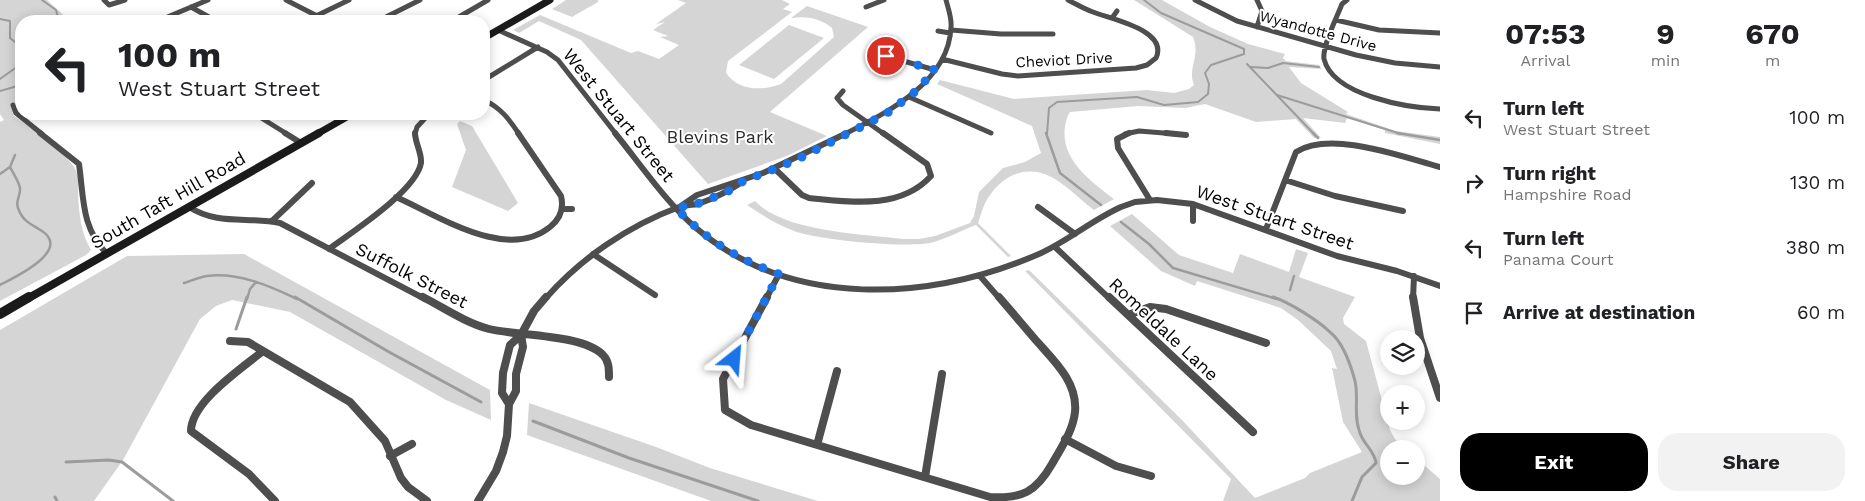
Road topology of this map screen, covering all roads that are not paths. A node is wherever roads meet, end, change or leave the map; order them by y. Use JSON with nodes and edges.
{"nodes":[{"id":1,"x":104,"y":0,"type":"edge"},
{"id":2,"x":125,"y":0,"type":"edge"},
{"id":3,"x":208,"y":0,"type":"edge"},
{"id":4,"x":286,"y":0,"type":"edge"},
{"id":5,"x":349,"y":0,"type":"edge"},
{"id":6,"x":420,"y":0,"type":"edge"},
{"id":7,"x":488,"y":0,"type":"edge"},
{"id":8,"x":550,"y":0,"type":"edge"},
{"id":9,"x":884,"y":0,"type":"edge"},
{"id":10,"x":946,"y":0,"type":"edge"},
{"id":11,"x":1068,"y":0,"type":"edge"},
{"id":12,"x":1194,"y":0,"type":"edge"},
{"id":13,"x":1257,"y":0,"type":"edge"},
{"id":14,"x":1347,"y":0,"type":"edge"},
{"id":15,"x":191,"y":7,"type":"junction"},
{"id":16,"x":866,"y":7,"type":"dead end"},
{"id":17,"x":1117,"y":11,"type":"dead end"},
{"id":18,"x":172,"y":15,"type":"edge"},
{"id":19,"x":205,"y":15,"type":"edge"},
{"id":20,"x":314,"y":15,"type":"edge"},
{"id":21,"x":318,"y":15,"type":"edge"},
{"id":22,"x":390,"y":15,"type":"edge"},
{"id":23,"x":462,"y":15,"type":"edge"},
{"id":24,"x":1112,"y":18,"type":"junction"},
{"id":25,"x":1336,"y":20,"type":"junction"},
{"id":26,"x":1257,"y":27,"type":"junction"},
{"id":27,"x":498,"y":30,"type":"junction"},
{"id":28,"x":938,"y":31,"type":"dead end"},
{"id":29,"x":951,"y":31,"type":"junction"},
{"id":30,"x":1440,"y":33,"type":"edge"},
{"id":31,"x":1053,"y":34,"type":"dead end"},
{"id":32,"x":490,"y":35,"type":"edge"},
{"id":33,"x":538,"y":47,"type":"junction"},
{"id":34,"x":1326,"y":47,"type":"junction"},
{"id":35,"x":886,"y":56,"type":"dead end"},
{"id":36,"x":942,"y":59,"type":"junction"},
{"id":37,"x":1440,"y":67,"type":"edge"},
{"id":38,"x":935,"y":70,"type":"junction"},
{"id":39,"x":490,"y":76,"type":"edge"},
{"id":40,"x":842,"y":91,"type":"dead end"},
{"id":41,"x":909,"y":97,"type":"junction"},
{"id":42,"x":490,"y":103,"type":"edge"},
{"id":43,"x":13,"y":105,"type":"dead end"},
{"id":44,"x":1440,"y":109,"type":"edge"},
{"id":45,"x":15,"y":110,"type":"edge"},
{"id":46,"x":25,"y":120,"type":"edge"},
{"id":47,"x":265,"y":120,"type":"edge"},
{"id":48,"x":341,"y":120,"type":"edge"},
{"id":49,"x":423,"y":120,"type":"edge"},
{"id":50,"x":869,"y":122,"type":"junction"},
{"id":51,"x":991,"y":133,"type":"dead end"},
{"id":52,"x":1186,"y":135,"type":"dead end"},
{"id":53,"x":301,"y":143,"type":"junction"},
{"id":54,"x":1440,"y":167,"type":"edge"},
{"id":55,"x":775,"y":169,"type":"junction"},
{"id":56,"x":1285,"y":180,"type":"junction"},
{"id":57,"x":742,"y":182,"type":"junction"},
{"id":58,"x":312,"y":183,"type":"dead end"},
{"id":59,"x":396,"y":197,"type":"junction"},
{"id":60,"x":1150,"y":200,"type":"junction"},
{"id":61,"x":1193,"y":204,"type":"junction"},
{"id":62,"x":189,"y":207,"type":"junction"},
{"id":63,"x":679,"y":207,"type":"junction"},
{"id":64,"x":1038,"y":208,"type":"dead end"},
{"id":65,"x":562,"y":209,"type":"junction"},
{"id":66,"x":572,"y":209,"type":"dead end"},
{"id":67,"x":1403,"y":211,"type":"dead end"},
{"id":68,"x":272,"y":221,"type":"junction"},
{"id":69,"x":1193,"y":221,"type":"dead end"},
{"id":70,"x":1266,"y":229,"type":"junction"},
{"id":71,"x":1075,"y":234,"type":"junction"},
{"id":72,"x":512,"y":241,"type":"junction"},
{"id":73,"x":1055,"y":247,"type":"junction"},
{"id":74,"x":329,"y":249,"type":"junction"},
{"id":75,"x":513,"y":249,"type":"dead end"},
{"id":76,"x":107,"y":254,"type":"junction"},
{"id":77,"x":593,"y":254,"type":"junction"},
{"id":78,"x":779,"y":274,"type":"junction"},
{"id":79,"x":980,"y":276,"type":"junction"},
{"id":80,"x":1414,"y":276,"type":"junction"},
{"id":81,"x":1440,"y":286,"type":"edge"},
{"id":82,"x":655,"y":295,"type":"dead end"},
{"id":83,"x":0,"y":314,"type":"edge"},
{"id":84,"x":1128,"y":315,"type":"junction"},
{"id":85,"x":520,"y":335,"type":"junction"},
{"id":86,"x":230,"y":341,"type":"dead end"},
{"id":87,"x":1266,"y":343,"type":"dead end"},
{"id":88,"x":263,"y":351,"type":"junction"},
{"id":89,"x":837,"y":372,"type":"dead end"},
{"id":90,"x":942,"y":374,"type":"dead end"},
{"id":91,"x":609,"y":377,"type":"dead end"},
{"id":92,"x":1438,"y":388,"type":"edge"},
{"id":93,"x":1440,"y":398,"type":"edge"},
{"id":94,"x":509,"y":404,"type":"junction"},
{"id":95,"x":1253,"y":432,"type":"dead end"},
{"id":96,"x":1065,"y":438,"type":"junction"},
{"id":97,"x":412,"y":444,"type":"dead end"},
{"id":98,"x":817,"y":445,"type":"junction"},
{"id":99,"x":390,"y":456,"type":"junction"},
{"id":100,"x":1151,"y":476,"type":"dead end"},
{"id":101,"x":925,"y":477,"type":"junction"},
{"id":102,"x":1025,"y":498,"type":"edge"},
{"id":103,"x":275,"y":501,"type":"edge"},
{"id":104,"x":427,"y":501,"type":"edge"},
{"id":105,"x":478,"y":501,"type":"edge"}],
"edges":[{"from":1,"to":2,"type":"street"},
{"from":3,"to":15,"type":"street"},
{"from":4,"to":20,"type":"street"},
{"from":5,"to":21,"type":"street"},
{"from":6,"to":22,"type":"street"},
{"from":7,"to":23,"type":"street"},
{"from":8,"to":27,"type":"main road"},
{"from":9,"to":16,"type":"street"},
{"from":10,"to":29,"type":"street"},
{"from":11,"to":24,"type":"street"},
{"from":12,"to":26,"type":"street","name":"Wyandotte Drive"},
{"from":13,"to":26,"type":"street"},
{"from":14,"to":25,"type":"street"},
{"from":15,"to":18,"type":"street"},
{"from":15,"to":19,"type":"street"},
{"from":17,"to":24,"type":"street"},
{"from":24,"to":36,"type":"street","name":"Cheviot Drive"},
{"from":25,"to":30,"type":"street"},
{"from":25,"to":34,"type":"street"},
{"from":26,"to":34,"type":"street","name":"Wyandotte Drive"},
{"from":27,"to":32,"type":"main road"},
{"from":27,"to":33,"type":"street","name":"West Stuart Street"},
{"from":28,"to":29,"type":"street"},
{"from":29,"to":31,"type":"street"},
{"from":29,"to":36,"type":"street"},
{"from":33,"to":39,"type":"street"},
{"from":33,"to":63,"type":"street","name":"West Stuart Street"},
{"from":34,"to":37,"type":"street","name":"Wyandotte Drive"},
{"from":34,"to":44,"type":"street"},
{"from":35,"to":38,"type":"street"},
{"from":36,"to":38,"type":"street"},
{"from":38,"to":41,"type":"street"},
{"from":40,"to":50,"type":"street"},
{"from":41,"to":50,"type":"street"},
{"from":41,"to":51,"type":"street"},
{"from":42,"to":65,"type":"street"},
{"from":43,"to":45,"type":"street"},
{"from":46,"to":76,"type":"street"},
{"from":47,"to":53,"type":"street"},
{"from":48,"to":53,"type":"main road","name":"South Taft Hill Road"},
{"from":49,"to":59,"type":"street"},
{"from":50,"to":55,"type":"street"},
{"from":50,"to":55,"type":"street"},
{"from":52,"to":60,"type":"street"},
{"from":53,"to":62,"type":"main road","name":"South Taft Hill Road"},
{"from":54,"to":56,"type":"street"},
{"from":55,"to":57,"type":"street"},
{"from":56,"to":67,"type":"street"},
{"from":56,"to":70,"type":"street"},
{"from":57,"to":63,"type":"street"},
{"from":57,"to":63,"type":"street"},
{"from":58,"to":68,"type":"street"},
{"from":59,"to":72,"type":"street"},
{"from":59,"to":74,"type":"street"},
{"from":60,"to":61,"type":"street","name":"West Stuart Street"},
{"from":60,"to":71,"type":"street","name":"West Stuart Street"},
{"from":61,"to":69,"type":"street"},
{"from":61,"to":70,"type":"street","name":"West Stuart Street"},
{"from":62,"to":68,"type":"street","name":"Suffolk Street"},
{"from":62,"to":76,"type":"main road","name":"South Taft Hill Road"},
{"from":63,"to":77,"type":"street"},
{"from":63,"to":78,"type":"street","name":"West Stuart Street"},
{"from":64,"to":71,"type":"street"},
{"from":65,"to":66,"type":"street"},
{"from":65,"to":72,"type":"street"},
{"from":68,"to":74,"type":"street","name":"Suffolk Street"},
{"from":70,"to":80,"type":"street","name":"West Stuart Street"},
{"from":71,"to":73,"type":"street","name":"West Stuart Street"},
{"from":72,"to":75,"type":"street"},
{"from":73,"to":79,"type":"street","name":"West Stuart Street"},
{"from":73,"to":84,"type":"street","name":"Romeldale Lane"},
{"from":74,"to":85,"type":"street","name":"Suffolk Street"},
{"from":76,"to":83,"type":"main road","name":"South Taft Hill Road"},
{"from":77,"to":82,"type":"street"},
{"from":77,"to":85,"type":"street"},
{"from":78,"to":79,"type":"street","name":"West Stuart Street"},
{"from":78,"to":98,"type":"street"},
{"from":79,"to":96,"type":"street"},
{"from":80,"to":81,"type":"street","name":"West Stuart Street"},
{"from":80,"to":92,"type":"street"},
{"from":84,"to":87,"type":"street"},
{"from":84,"to":95,"type":"street","name":"Romeldale Lane"},
{"from":85,"to":91,"type":"street","name":"Suffolk Street"},
{"from":85,"to":94,"type":"street"},
{"from":85,"to":94,"type":"street"},
{"from":86,"to":88,"type":"street"},
{"from":88,"to":99,"type":"street"},
{"from":88,"to":103,"type":"street"},
{"from":89,"to":98,"type":"street"},
{"from":90,"to":101,"type":"street"},
{"from":92,"to":93,"type":"street"},
{"from":94,"to":105,"type":"street"},
{"from":96,"to":100,"type":"street"},
{"from":96,"to":102,"type":"street"},
{"from":97,"to":99,"type":"street"},
{"from":98,"to":101,"type":"street"},
{"from":99,"to":104,"type":"street"},
{"from":101,"to":102,"type":"street"}]}
